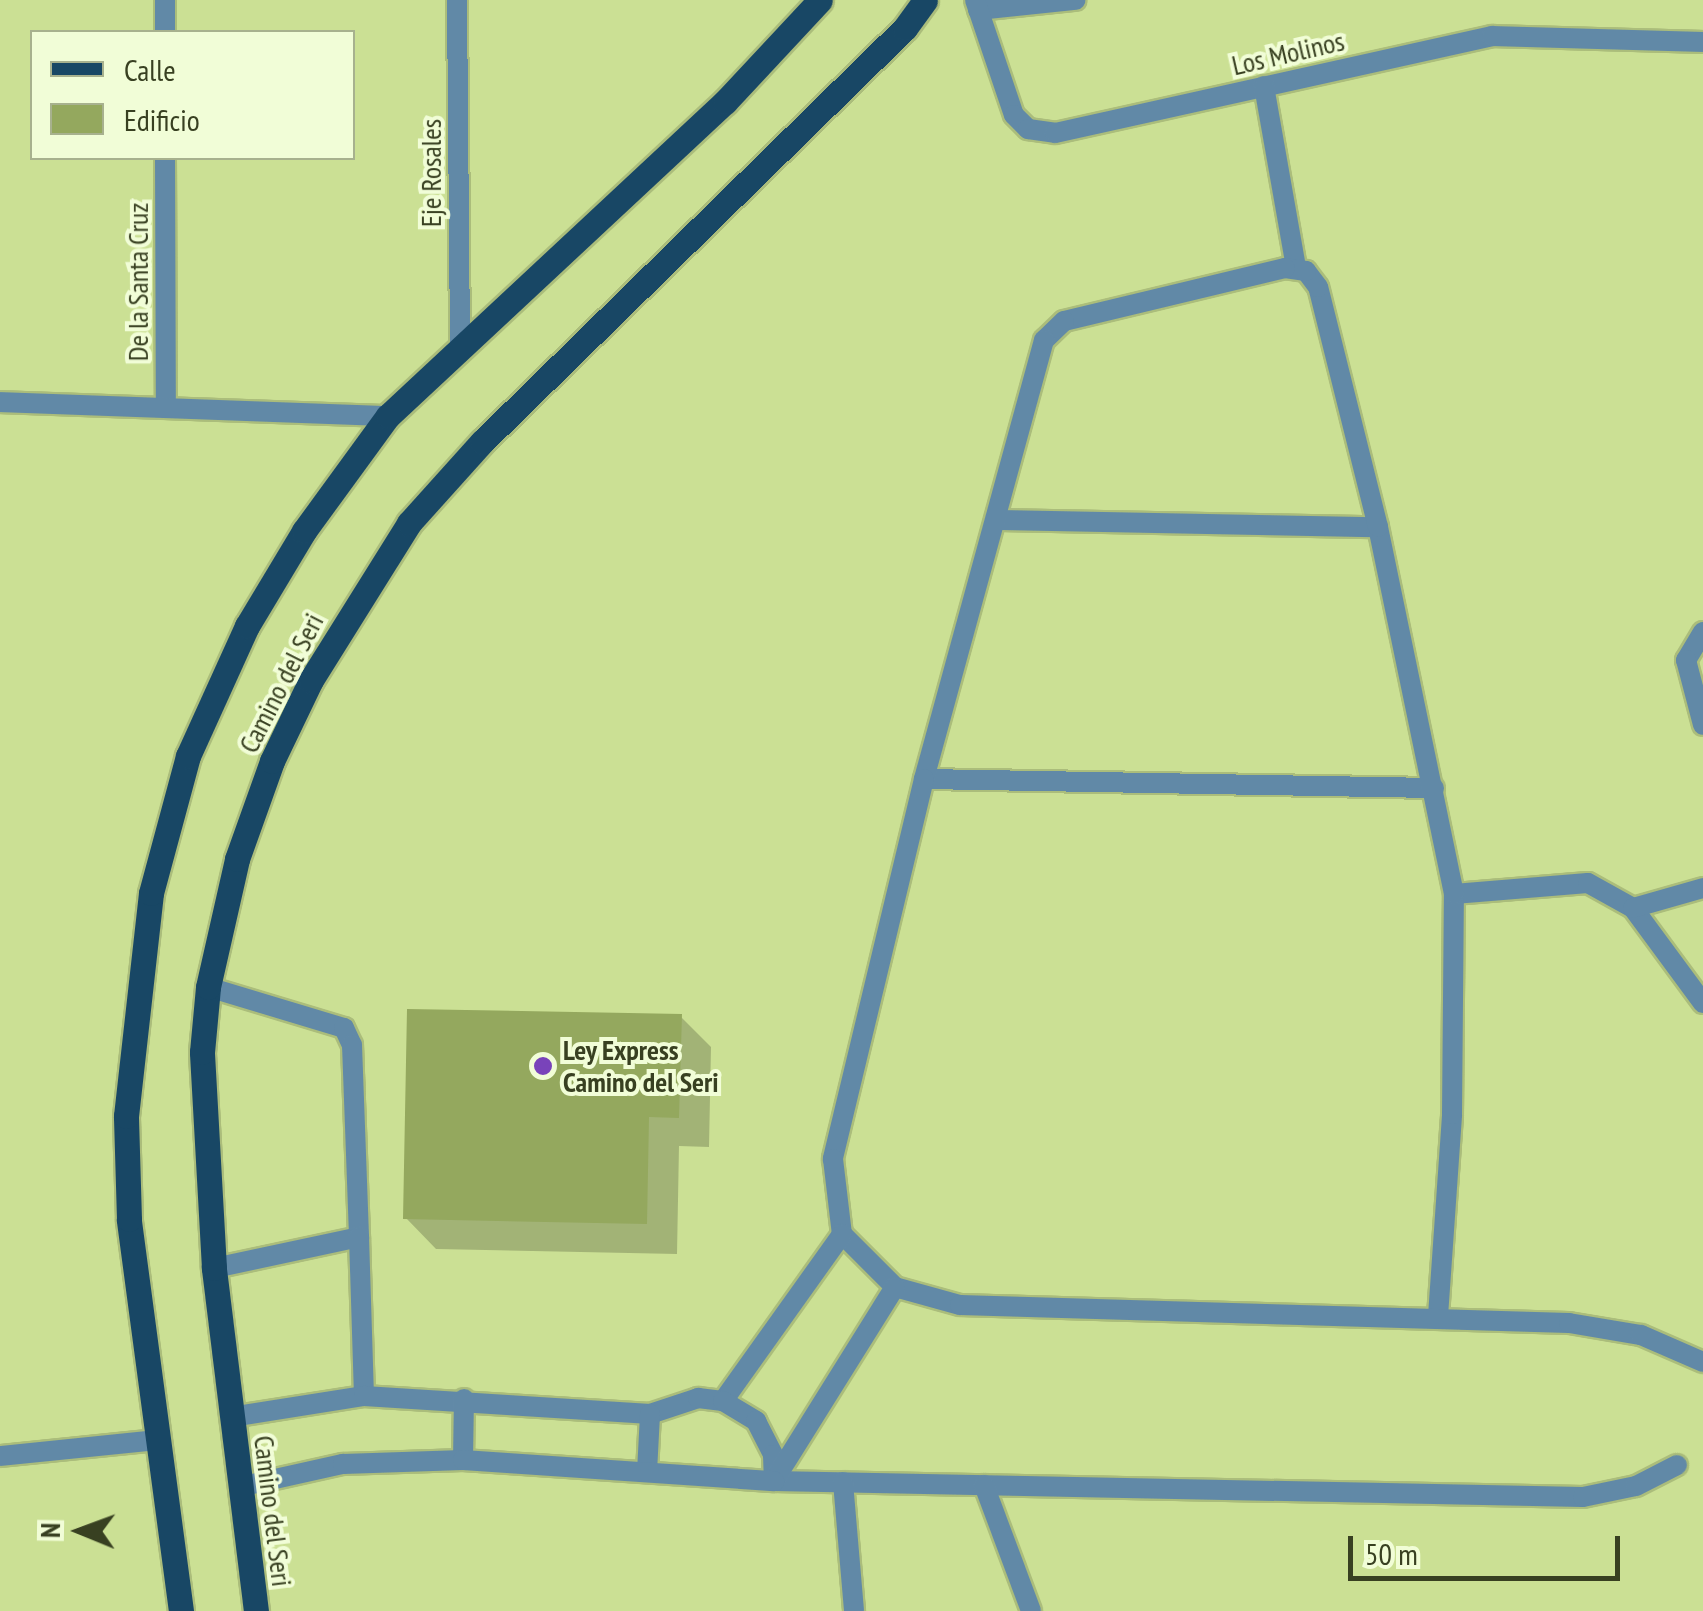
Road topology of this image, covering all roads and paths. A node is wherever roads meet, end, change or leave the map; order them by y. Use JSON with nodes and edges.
{"nodes":[{"id":1,"x":165,"y":0,"type":"edge"},
{"id":2,"x":457,"y":0,"type":"edge"},
{"id":3,"x":820,"y":0,"type":"edge"},
{"id":4,"x":926,"y":0,"type":"edge"},
{"id":5,"x":1075,"y":0,"type":"edge"},
{"id":6,"x":976,"y":5,"type":"edge"},
{"id":7,"x":165,"y":30,"type":"edge"},
{"id":8,"x":1703,"y":42,"type":"edge"},
{"id":9,"x":1264,"y":86,"type":"junction"},
{"id":10,"x":165,"y":160,"type":"edge"},
{"id":11,"x":1296,"y":267,"type":"junction"},
{"id":12,"x":460,"y":346,"type":"junction"},
{"id":13,"x":0,"y":402,"type":"edge"},
{"id":14,"x":166,"y":406,"type":"junction"},
{"id":15,"x":388,"y":416,"type":"junction"},
{"id":16,"x":997,"y":520,"type":"junction"},
{"id":17,"x":1378,"y":527,"type":"junction"},
{"id":18,"x":1703,"y":632,"type":"edge"},
{"id":19,"x":1703,"y":725,"type":"edge"},
{"id":20,"x":924,"y":778,"type":"junction"},
{"id":21,"x":1434,"y":788,"type":"junction"},
{"id":22,"x":1703,"y":888,"type":"edge"},
{"id":23,"x":1454,"y":894,"type":"junction"},
{"id":24,"x":1633,"y":908,"type":"junction"},
{"id":25,"x":208,"y":986,"type":"junction"},
{"id":26,"x":1703,"y":1003,"type":"edge"},
{"id":27,"x":842,"y":1234,"type":"junction"},
{"id":28,"x":359,"y":1237,"type":"junction"},
{"id":29,"x":214,"y":1268,"type":"junction"},
{"id":30,"x":896,"y":1288,"type":"junction"},
{"id":31,"x":1438,"y":1316,"type":"junction"},
{"id":32,"x":1703,"y":1362,"type":"edge"},
{"id":33,"x":364,"y":1396,"type":"junction"},
{"id":34,"x":464,"y":1398,"type":"junction"},
{"id":35,"x":723,"y":1401,"type":"junction"},
{"id":36,"x":650,"y":1414,"type":"junction"},
{"id":37,"x":232,"y":1417,"type":"junction"},
{"id":38,"x":157,"y":1440,"type":"junction"},
{"id":39,"x":0,"y":1456,"type":"edge"},
{"id":40,"x":463,"y":1460,"type":"junction"},
{"id":41,"x":1677,"y":1465,"type":"dead end"},
{"id":42,"x":647,"y":1472,"type":"junction"},
{"id":43,"x":774,"y":1481,"type":"junction"},
{"id":44,"x":842,"y":1482,"type":"junction"},
{"id":45,"x":984,"y":1485,"type":"junction"},
{"id":46,"x":239,"y":1487,"type":"junction"},
{"id":47,"x":181,"y":1611,"type":"edge"},
{"id":48,"x":256,"y":1611,"type":"edge"},
{"id":49,"x":854,"y":1611,"type":"edge"},
{"id":50,"x":1031,"y":1611,"type":"edge"}],
"edges":[{"from":1,"to":7,"type":"street"},
{"from":2,"to":12,"type":"street","name":"Eje Rosales"},
{"from":3,"to":12,"type":"main road","name":"Camino del Seri"},
{"from":4,"to":25,"type":"main road","name":"Camino del Seri"},
{"from":5,"to":6,"type":"street"},
{"from":6,"to":9,"type":"street","name":"Los Molinos"},
{"from":8,"to":9,"type":"street","name":"Los Molinos"},
{"from":9,"to":11,"type":"street"},
{"from":10,"to":14,"type":"street","name":"De la Santa Cruz"},
{"from":11,"to":16,"type":"street"},
{"from":11,"to":17,"type":"street"},
{"from":12,"to":15,"type":"main road","name":"Camino del Seri"},
{"from":13,"to":14,"type":"street"},
{"from":14,"to":15,"type":"street"},
{"from":15,"to":38,"type":"main road","name":"Camino del Seri"},
{"from":16,"to":17,"type":"street"},
{"from":16,"to":20,"type":"street"},
{"from":17,"to":21,"type":"street"},
{"from":18,"to":19,"type":"street"},
{"from":20,"to":21,"type":"street"},
{"from":20,"to":27,"type":"street"},
{"from":21,"to":23,"type":"street"},
{"from":22,"to":24,"type":"street"},
{"from":23,"to":24,"type":"street"},
{"from":23,"to":31,"type":"street"},
{"from":24,"to":26,"type":"street"},
{"from":25,"to":28,"type":"street"},
{"from":25,"to":29,"type":"main road","name":"Camino del Seri"},
{"from":27,"to":30,"type":"street"},
{"from":27,"to":35,"type":"street"},
{"from":28,"to":29,"type":"street"},
{"from":28,"to":33,"type":"street"},
{"from":29,"to":37,"type":"main road","name":"Camino del Seri"},
{"from":30,"to":31,"type":"street"},
{"from":30,"to":43,"type":"street"},
{"from":31,"to":32,"type":"street"},
{"from":33,"to":34,"type":"street"},
{"from":33,"to":37,"type":"street"},
{"from":34,"to":36,"type":"street"},
{"from":34,"to":40,"type":"street"},
{"from":35,"to":36,"type":"street"},
{"from":35,"to":43,"type":"street"},
{"from":36,"to":42,"type":"street"},
{"from":37,"to":46,"type":"main road","name":"Camino del Seri"},
{"from":38,"to":39,"type":"street"},
{"from":38,"to":47,"type":"main road","name":"Camino del Seri"},
{"from":40,"to":42,"type":"street"},
{"from":40,"to":46,"type":"street"},
{"from":41,"to":45,"type":"street"},
{"from":42,"to":43,"type":"street"},
{"from":43,"to":44,"type":"street"},
{"from":44,"to":45,"type":"street"},
{"from":44,"to":49,"type":"street"},
{"from":45,"to":50,"type":"street"},
{"from":46,"to":48,"type":"main road","name":"Camino del Seri"}]}
